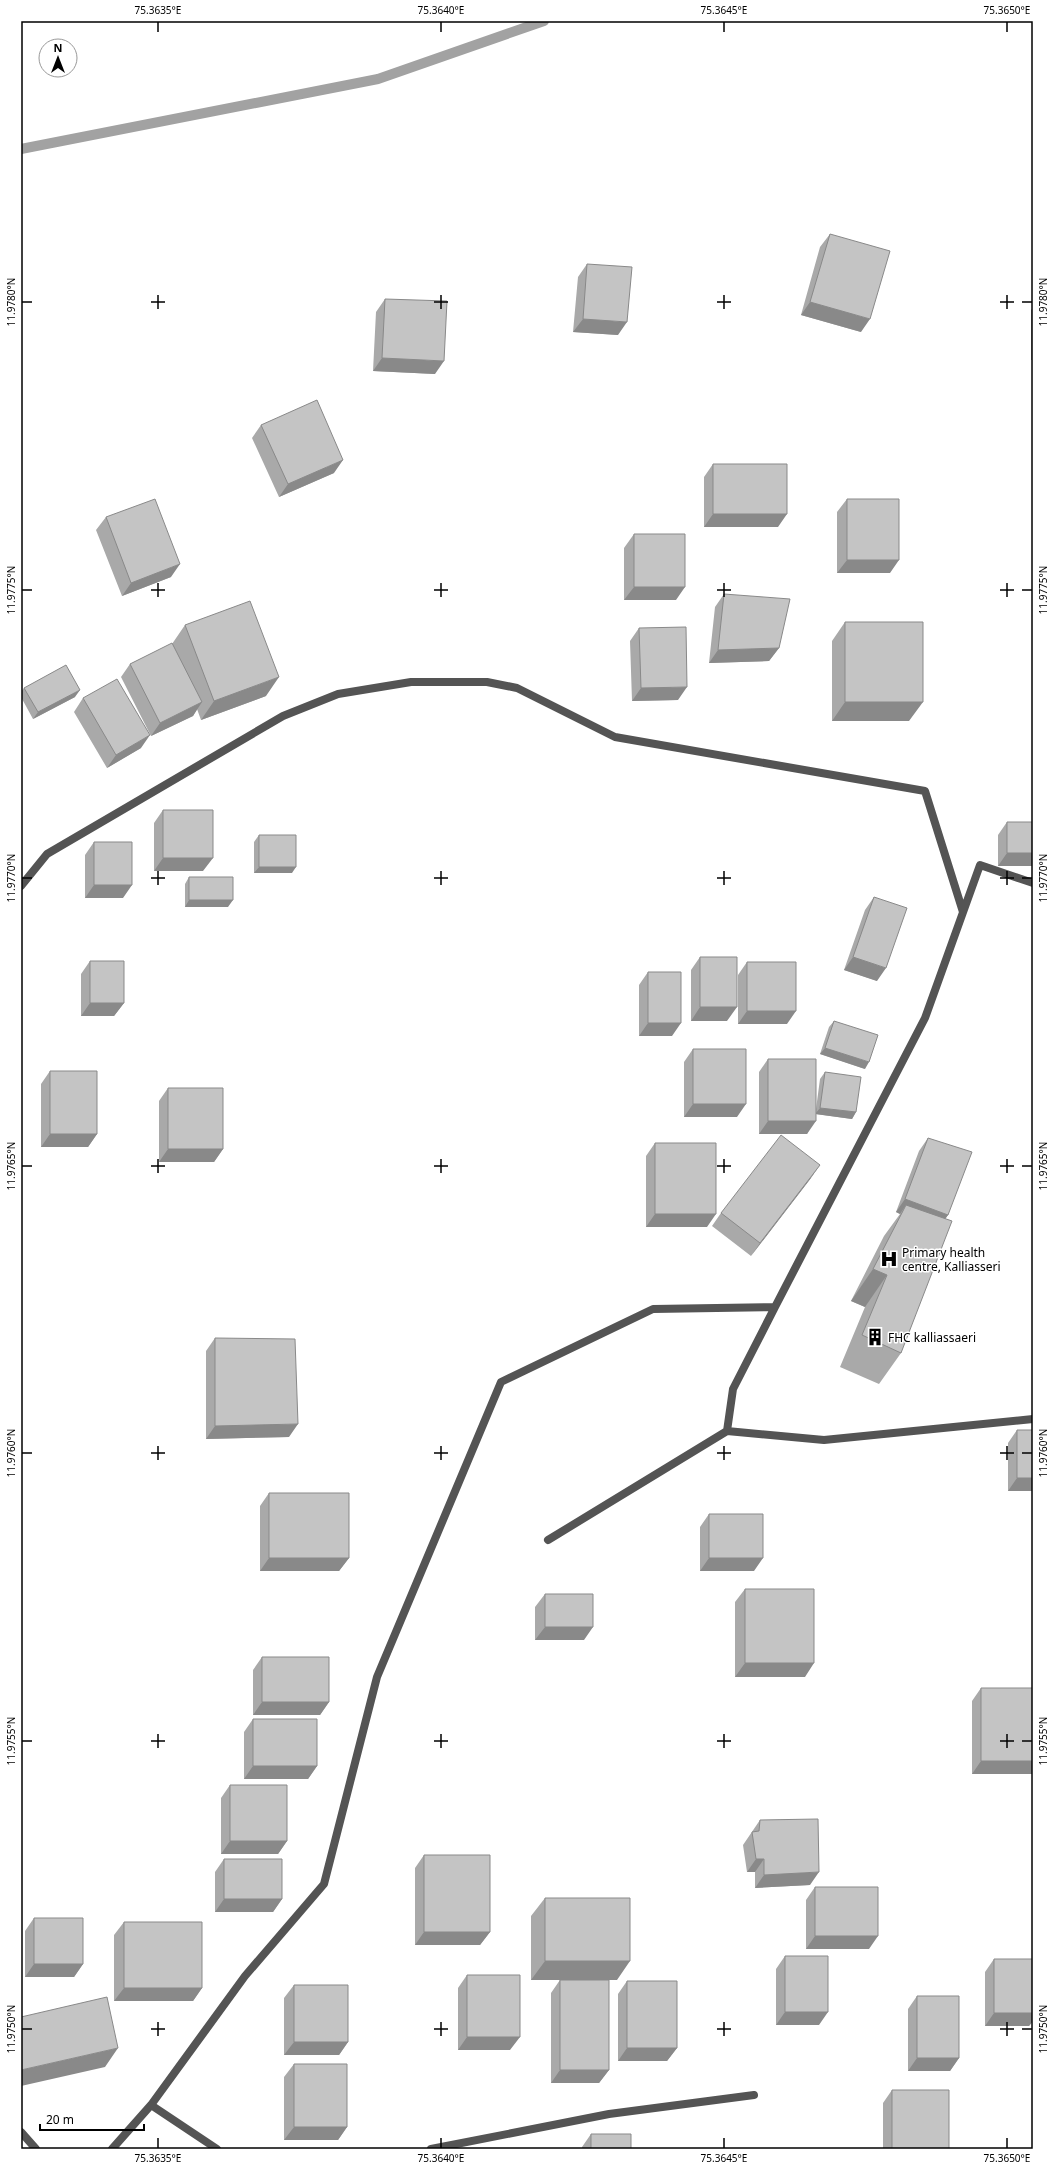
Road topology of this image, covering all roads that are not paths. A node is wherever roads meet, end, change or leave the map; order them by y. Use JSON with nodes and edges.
{"nodes":[{"id":1,"x":1033,"y":883,"type":"edge"},
{"id":2,"x":21,"y":886,"type":"edge"},
{"id":3,"x":963,"y":912,"type":"junction"},
{"id":4,"x":775,"y":1306,"type":"junction"},
{"id":5,"x":1033,"y":1419,"type":"edge"},
{"id":6,"x":727,"y":1431,"type":"junction"},
{"id":7,"x":548,"y":1540,"type":"dead end"},
{"id":8,"x":754,"y":2096,"type":"dead end"},
{"id":9,"x":151,"y":2105,"type":"junction"},
{"id":10,"x":21,"y":2132,"type":"edge"},
{"id":11,"x":36,"y":2149,"type":"edge"},
{"id":12,"x":112,"y":2149,"type":"edge"},
{"id":13,"x":217,"y":2149,"type":"edge"},
{"id":14,"x":431,"y":2149,"type":"edge"}],
"edges":[{"from":1,"to":3,"type":"street"},
{"from":2,"to":3,"type":"street"},
{"from":3,"to":4,"type":"street"},
{"from":4,"to":6,"type":"street"},
{"from":4,"to":9,"type":"street"},
{"from":5,"to":6,"type":"street"},
{"from":6,"to":7,"type":"street"},
{"from":8,"to":14,"type":"street"},
{"from":9,"to":12,"type":"street"},
{"from":9,"to":13,"type":"street"},
{"from":10,"to":11,"type":"street"}]}
